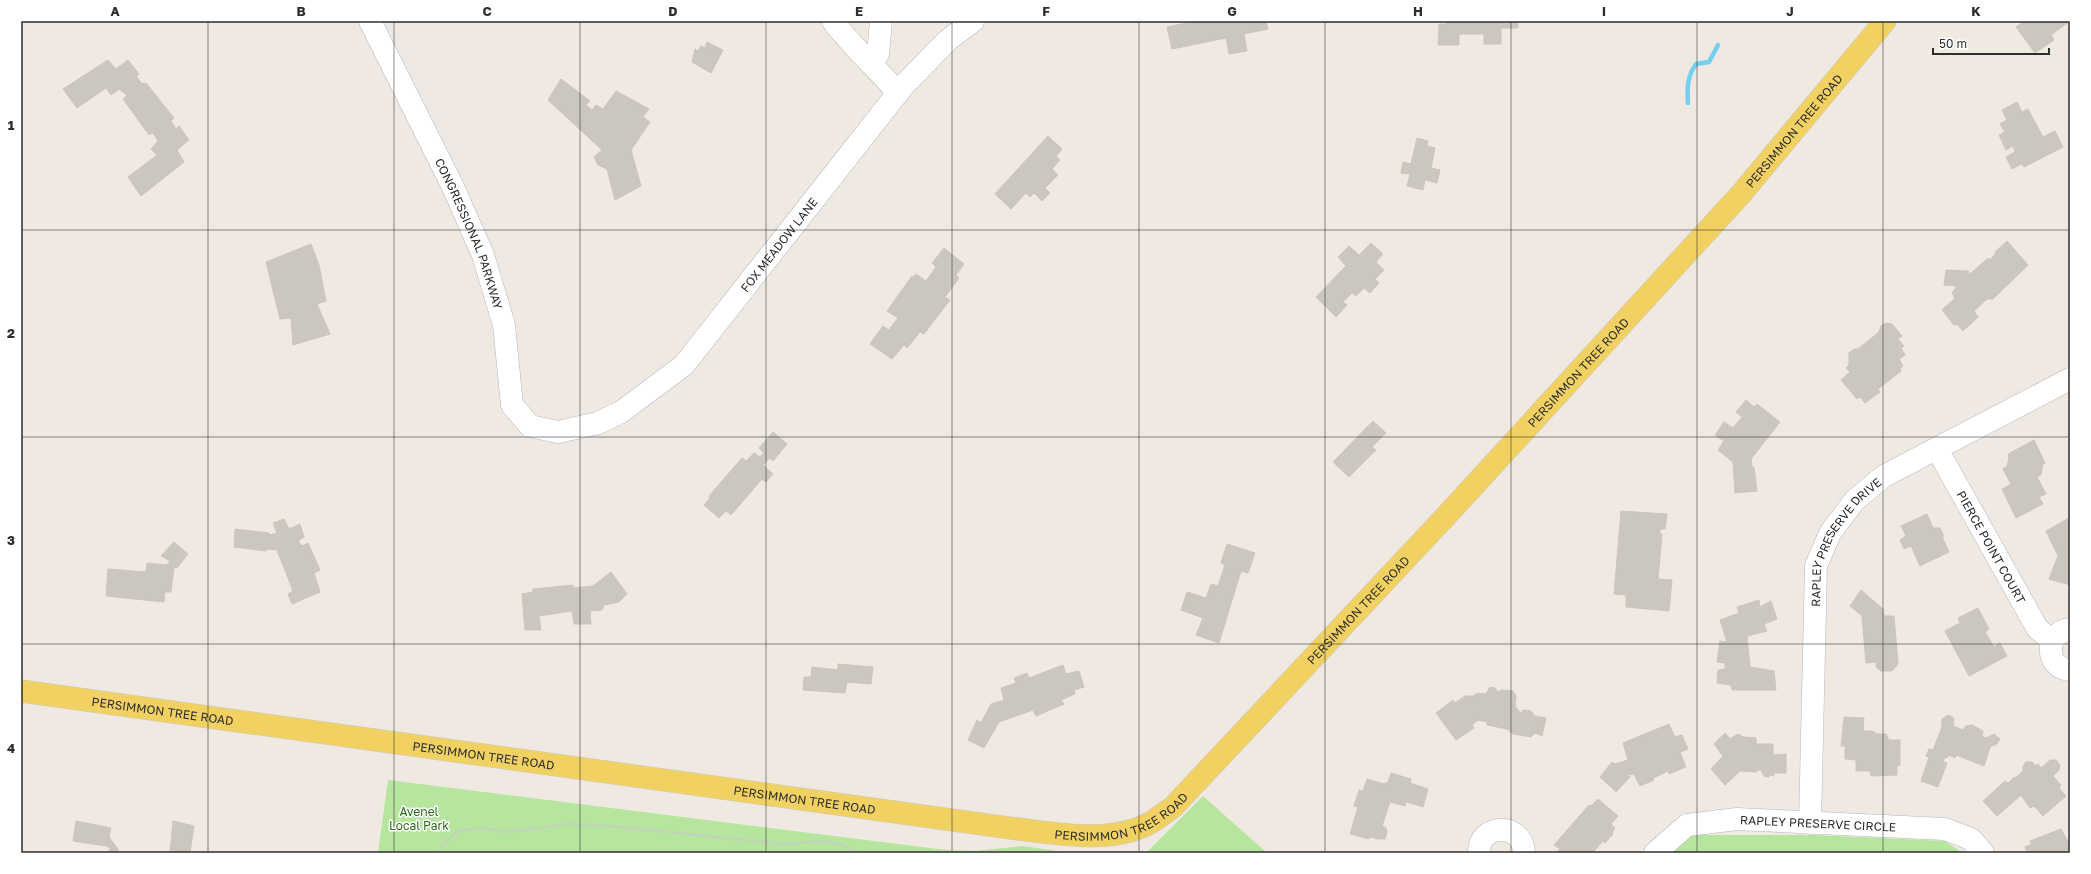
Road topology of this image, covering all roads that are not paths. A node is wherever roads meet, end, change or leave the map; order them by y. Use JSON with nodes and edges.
{"nodes":[{"id":1,"x":370,"y":21,"type":"edge"},
{"id":2,"x":833,"y":21,"type":"edge"},
{"id":3,"x":880,"y":21,"type":"edge"},
{"id":4,"x":973,"y":21,"type":"edge"},
{"id":5,"x":1884,"y":21,"type":"edge"},
{"id":6,"x":871,"y":63,"type":"junction"},
{"id":7,"x":898,"y":93,"type":"junction"},
{"id":8,"x":2070,"y":379,"type":"edge"},
{"id":9,"x":558,"y":432,"type":"joint"},
{"id":10,"x":1937,"y":449,"type":"junction"},
{"id":11,"x":2070,"y":629,"type":"edge"},
{"id":12,"x":2052,"y":641,"type":"junction"},
{"id":13,"x":2070,"y":670,"type":"edge"},
{"id":14,"x":21,"y":691,"type":"edge"},
{"id":15,"x":1810,"y":823,"type":"junction"},
{"id":16,"x":1479,"y":853,"type":"edge"},
{"id":17,"x":1524,"y":853,"type":"edge"},
{"id":18,"x":1655,"y":853,"type":"edge"},
{"id":19,"x":1984,"y":853,"type":"edge"}],
"edges":[{"from":1,"to":9,"type":"street","name":"CONGRESSIONAL PARKWAY"},
{"from":2,"to":6,"type":"street"},
{"from":3,"to":6,"type":"street"},
{"from":4,"to":7,"type":"street","name":"FOX MEADOW LANE"},
{"from":5,"to":14,"type":"main road","name":"PERSIMMON TREE ROAD"},
{"from":6,"to":7,"type":"street"},
{"from":7,"to":9,"type":"street","name":"FOX MEADOW LANE"},
{"from":8,"to":10,"type":"street","name":"RAPLEY PRESERVE DRIVE"},
{"from":10,"to":12,"type":"street","name":"PIERCE POINT COURT"},
{"from":10,"to":15,"type":"street","name":"RAPLEY PRESERVE DRIVE"},
{"from":11,"to":12,"type":"street"},
{"from":12,"to":13,"type":"street"},
{"from":15,"to":18,"type":"street","name":"RAPLEY PRESERVE CIRCLE"},
{"from":15,"to":19,"type":"street","name":"RAPLEY PRESERVE CIRCLE"},
{"from":16,"to":17,"type":"street"}]}
